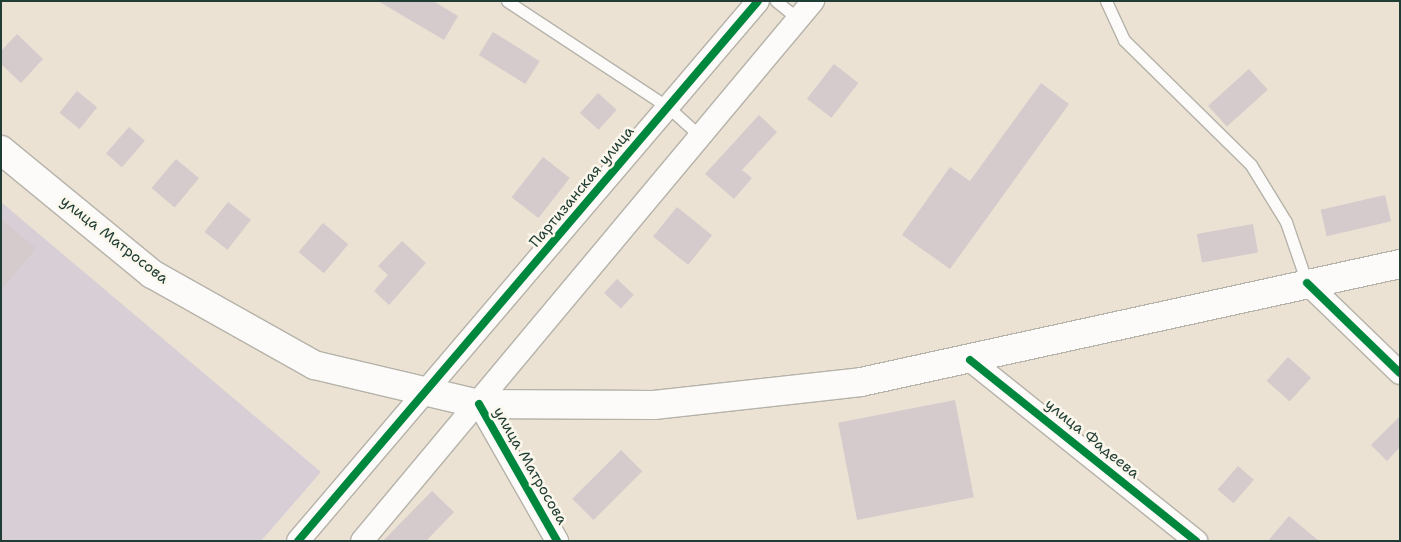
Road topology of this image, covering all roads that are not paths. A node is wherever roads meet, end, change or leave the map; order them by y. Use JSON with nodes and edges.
{"nodes":[{"id":1,"x":507,"y":1,"type":"edge"},
{"id":2,"x":758,"y":1,"type":"edge"},
{"id":3,"x":776,"y":1,"type":"edge"},
{"id":4,"x":813,"y":1,"type":"edge"},
{"id":5,"x":1106,"y":1,"type":"edge"},
{"id":6,"x":798,"y":19,"type":"junction"},
{"id":7,"x":668,"y":107,"type":"junction"},
{"id":8,"x":700,"y":136,"type":"junction"},
{"id":9,"x":1,"y":150,"type":"edge"},
{"id":10,"x":1400,"y":264,"type":"edge"},
{"id":11,"x":1307,"y":283,"type":"junction"},
{"id":12,"x":970,"y":360,"type":"junction"},
{"id":13,"x":1400,"y":373,"type":"edge"},
{"id":14,"x":426,"y":391,"type":"junction"},
{"id":15,"x":479,"y":404,"type":"junction"},
{"id":16,"x":298,"y":541,"type":"edge"},
{"id":17,"x":362,"y":541,"type":"edge"},
{"id":18,"x":557,"y":541,"type":"edge"},
{"id":19,"x":1196,"y":541,"type":"edge"}],
"edges":[{"from":1,"to":7,"type":"lane"},
{"from":2,"to":7,"type":"street","name":"Партизанская улица"},
{"from":3,"to":6,"type":"lane"},
{"from":4,"to":6,"type":"street"},
{"from":5,"to":11,"type":"lane"},
{"from":6,"to":8,"type":"street"},
{"from":7,"to":8,"type":"lane"},
{"from":7,"to":14,"type":"street","name":"Партизанская улица"},
{"from":8,"to":15,"type":"street"},
{"from":9,"to":14,"type":"main road","name":"улица Матросова"},
{"from":10,"to":11,"type":"main road"},
{"from":11,"to":12,"type":"main road"},
{"from":11,"to":13,"type":"street"},
{"from":12,"to":15,"type":"main road"},
{"from":12,"to":19,"type":"street","name":"улица Фадеева"},
{"from":14,"to":15,"type":"main road","name":"улица Матросова"},
{"from":14,"to":16,"type":"street","name":"Партизанская улица"},
{"from":15,"to":17,"type":"street"},
{"from":15,"to":18,"type":"street","name":"улица Матросова"}]}
